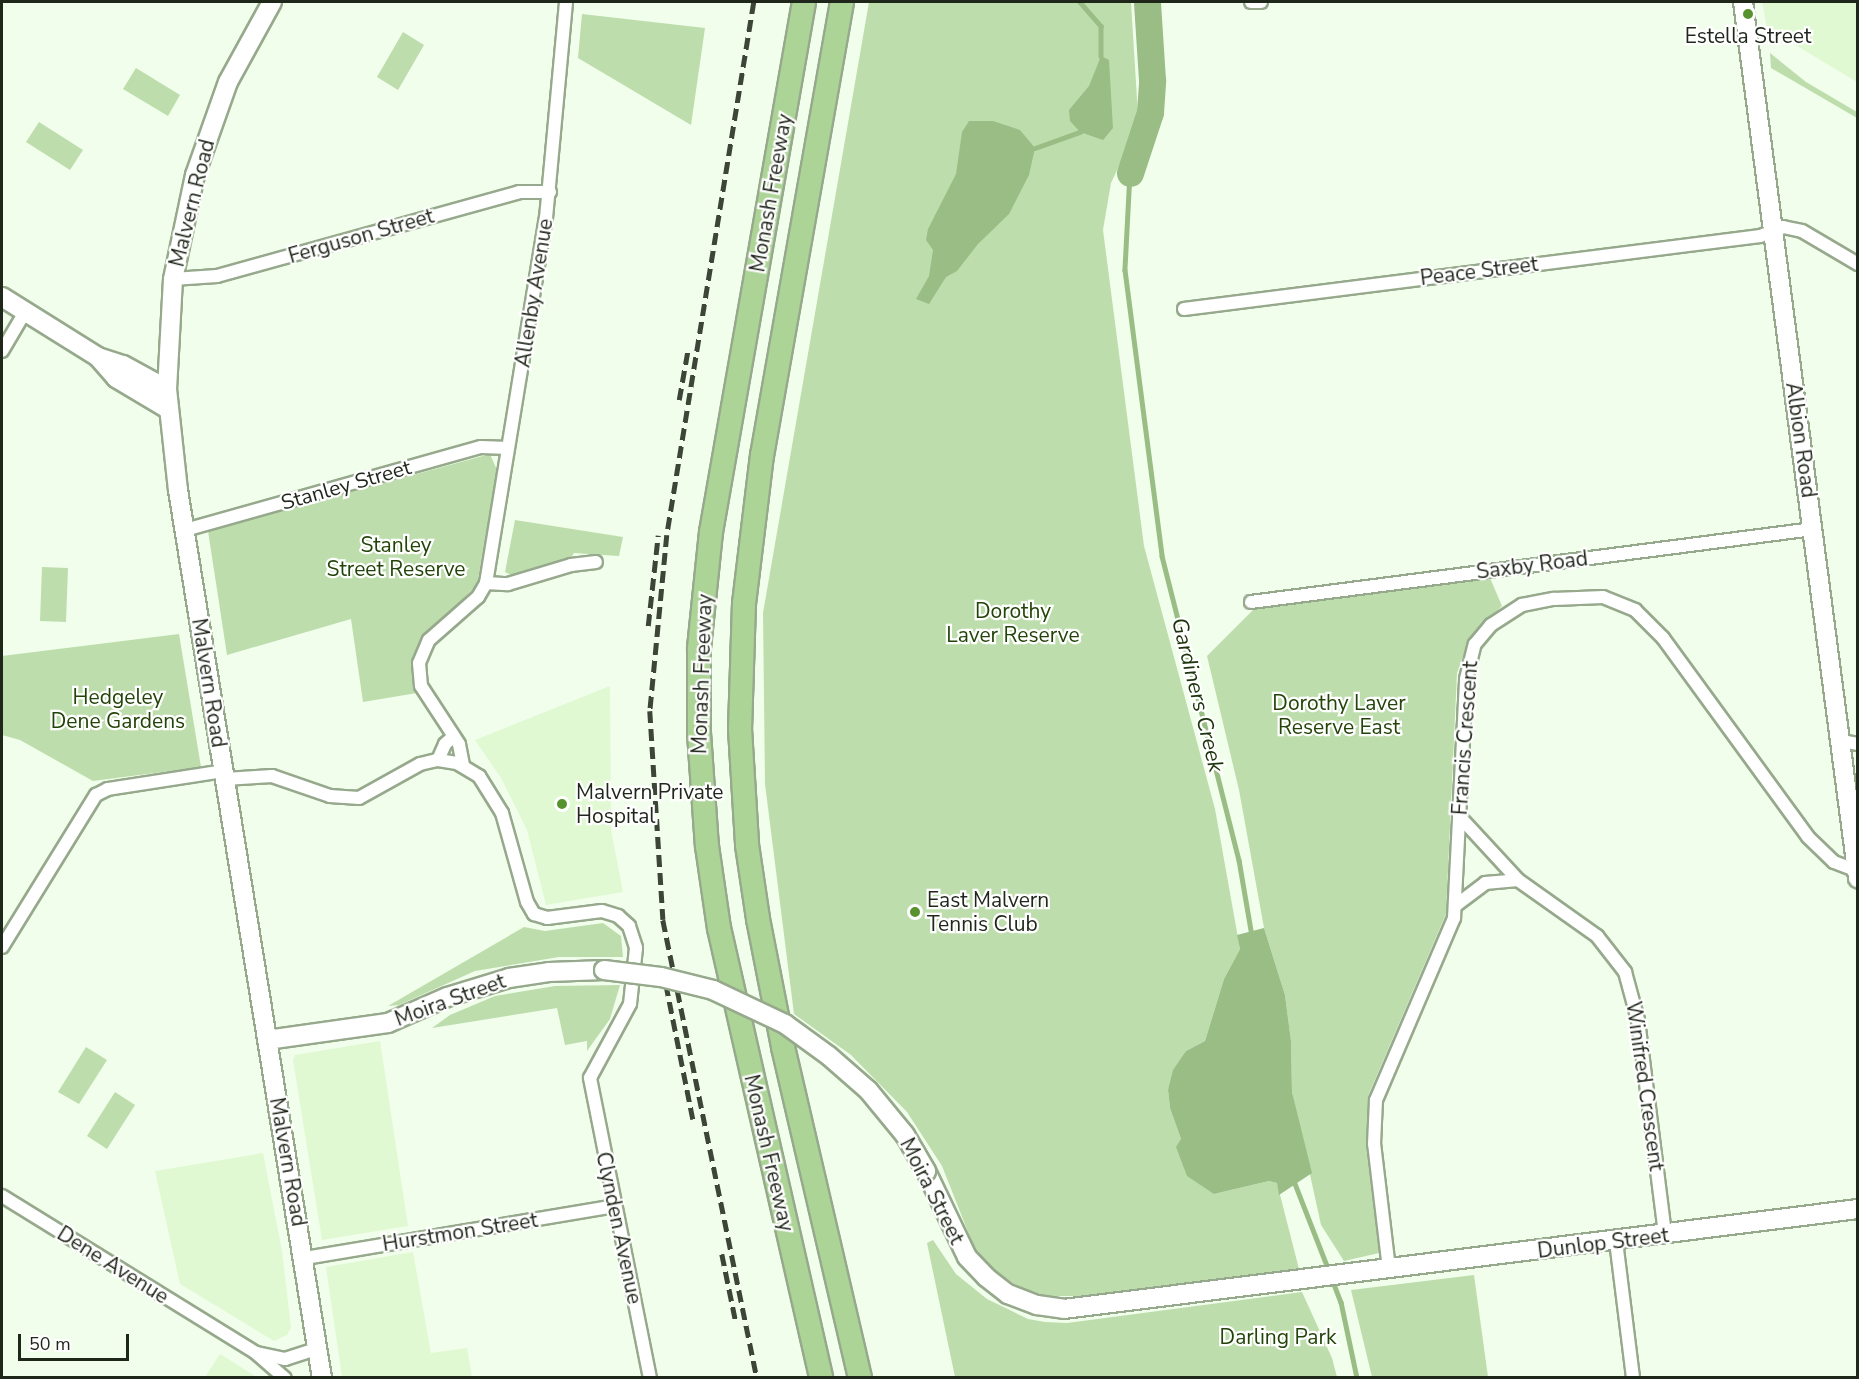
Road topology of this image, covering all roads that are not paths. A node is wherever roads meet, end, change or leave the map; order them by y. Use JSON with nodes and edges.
{"nodes":[{"id":1,"x":272,"y":2,"type":"edge"},
{"id":2,"x":566,"y":2,"type":"edge"},
{"id":3,"x":804,"y":2,"type":"edge"},
{"id":4,"x":842,"y":2,"type":"edge"},
{"id":5,"x":1251,"y":2,"type":"edge"},
{"id":6,"x":1261,"y":2,"type":"edge"},
{"id":7,"x":1743,"y":2,"type":"edge"},
{"id":8,"x":550,"y":192,"type":"junction"},
{"id":9,"x":1774,"y":231,"type":"junction"},
{"id":10,"x":1857,"y":264,"type":"edge"},
{"id":11,"x":173,"y":279,"type":"junction"},
{"id":12,"x":2,"y":297,"type":"edge"},
{"id":13,"x":1184,"y":309,"type":"dead end"},
{"id":14,"x":25,"y":312,"type":"junction"},
{"id":15,"x":2,"y":351,"type":"edge"},
{"id":16,"x":98,"y":357,"type":"junction"},
{"id":17,"x":167,"y":388,"type":"junction"},
{"id":18,"x":168,"y":409,"type":"junction"},
{"id":19,"x":508,"y":448,"type":"junction"},
{"id":20,"x":1813,"y":529,"type":"junction"},
{"id":21,"x":185,"y":530,"type":"junction"},
{"id":22,"x":596,"y":562,"type":"dead end"},
{"id":23,"x":486,"y":583,"type":"junction"},
{"id":24,"x":1251,"y":602,"type":"dead end"},
{"id":25,"x":452,"y":738,"type":"junction"},
{"id":26,"x":1849,"y":743,"type":"edge"},
{"id":27,"x":438,"y":760,"type":"junction"},
{"id":28,"x":1850,"y":763,"type":"edge"},
{"id":29,"x":463,"y":765,"type":"junction"},
{"id":30,"x":224,"y":775,"type":"junction"},
{"id":31,"x":1459,"y":816,"type":"junction"},
{"id":32,"x":1857,"y":874,"type":"edge"},
{"id":33,"x":1518,"y":880,"type":"junction"},
{"id":34,"x":1455,"y":906,"type":"junction"},
{"id":35,"x":2,"y":947,"type":"edge"},
{"id":36,"x":267,"y":1040,"type":"junction"},
{"id":37,"x":2,"y":1196,"type":"edge"},
{"id":38,"x":615,"y":1206,"type":"junction"},
{"id":39,"x":1857,"y":1209,"type":"edge"},
{"id":40,"x":1665,"y":1235,"type":"junction"},
{"id":41,"x":1616,"y":1242,"type":"junction"},
{"id":42,"x":305,"y":1258,"type":"junction"},
{"id":43,"x":1389,"y":1269,"type":"junction"},
{"id":44,"x":1349,"y":1274,"type":"joint"},
{"id":45,"x":318,"y":1348,"type":"junction"},
{"id":46,"x":256,"y":1353,"type":"junction"},
{"id":47,"x":285,"y":1377,"type":"edge"},
{"id":48,"x":322,"y":1377,"type":"edge"},
{"id":49,"x":650,"y":1377,"type":"edge"},
{"id":50,"x":821,"y":1377,"type":"edge"},
{"id":51,"x":860,"y":1377,"type":"edge"},
{"id":52,"x":1633,"y":1377,"type":"edge"}],
"edges":[{"from":1,"to":11,"type":"main road","name":"Malvern Road"},
{"from":2,"to":8,"type":"street","name":"Allenby Avenue"},
{"from":3,"to":50,"type":"highway","name":"Monash Freeway"},
{"from":4,"to":51,"type":"highway","name":"Monash Freeway"},
{"from":5,"to":6,"type":"street"},
{"from":7,"to":9,"type":"main road","name":"Albion Road"},
{"from":8,"to":11,"type":"street","name":"Ferguson Street"},
{"from":8,"to":19,"type":"street","name":"Allenby Avenue"},
{"from":9,"to":10,"type":"street","name":"Peace Street"},
{"from":9,"to":13,"type":"street","name":"Peace Street"},
{"from":9,"to":20,"type":"main road","name":"Albion Road"},
{"from":11,"to":17,"type":"main road","name":"Malvern Road"},
{"from":12,"to":14,"type":"main road"},
{"from":14,"to":15,"type":"street"},
{"from":14,"to":16,"type":"main road"},
{"from":16,"to":17,"type":"main road"},
{"from":16,"to":18,"type":"main road"},
{"from":17,"to":18,"type":"main road","name":"Malvern Road"},
{"from":18,"to":21,"type":"main road","name":"Malvern Road"},
{"from":19,"to":21,"type":"street","name":"Stanley Street"},
{"from":19,"to":23,"type":"street","name":"Allenby Avenue"},
{"from":20,"to":24,"type":"street","name":"Saxby Road"},
{"from":20,"to":26,"type":"main road","name":"Albion Road"},
{"from":21,"to":30,"type":"main road","name":"Malvern Road"},
{"from":22,"to":23,"type":"street"},
{"from":23,"to":25,"type":"street","name":"Allenby Avenue"},
{"from":25,"to":27,"type":"street"},
{"from":25,"to":29,"type":"street","name":"Allenby Avenue"},
{"from":26,"to":28,"type":"main road","name":"Albion Road"},
{"from":27,"to":29,"type":"street"},
{"from":27,"to":30,"type":"street"},
{"from":28,"to":32,"type":"main road","name":"Albion Road"},
{"from":29,"to":38,"type":"street","name":"Clynden Avenue"},
{"from":30,"to":35,"type":"street"},
{"from":30,"to":36,"type":"main road","name":"Malvern Road"},
{"from":31,"to":32,"type":"street","name":"Francis Crescent"},
{"from":31,"to":33,"type":"street","name":"Winifred Crescent"},
{"from":31,"to":34,"type":"street","name":"Francis Crescent"},
{"from":33,"to":34,"type":"street"},
{"from":33,"to":40,"type":"street","name":"Winifred Crescent"},
{"from":34,"to":43,"type":"street","name":"Francis Crescent"},
{"from":36,"to":42,"type":"main road","name":"Malvern Road"},
{"from":36,"to":44,"type":"main road","name":"Moira Street","bridge":true},
{"from":37,"to":46,"type":"street","name":"Dene Avenue"},
{"from":38,"to":42,"type":"street","name":"Hurstmon Street"},
{"from":38,"to":49,"type":"street","name":"Clynden Avenue"},
{"from":39,"to":40,"type":"main road","name":"Dunlop Street"},
{"from":40,"to":41,"type":"main road","name":"Dunlop Street"},
{"from":41,"to":43,"type":"main road","name":"Dunlop Street"},
{"from":41,"to":52,"type":"street"},
{"from":42,"to":45,"type":"main road","name":"Malvern Road"},
{"from":43,"to":44,"type":"main road","name":"Dunlop Street"},
{"from":45,"to":46,"type":"street","name":"Dene Avenue"},
{"from":45,"to":48,"type":"main road","name":"Malvern Road"},
{"from":46,"to":47,"type":"street","name":"Dene Avenue"}]}
